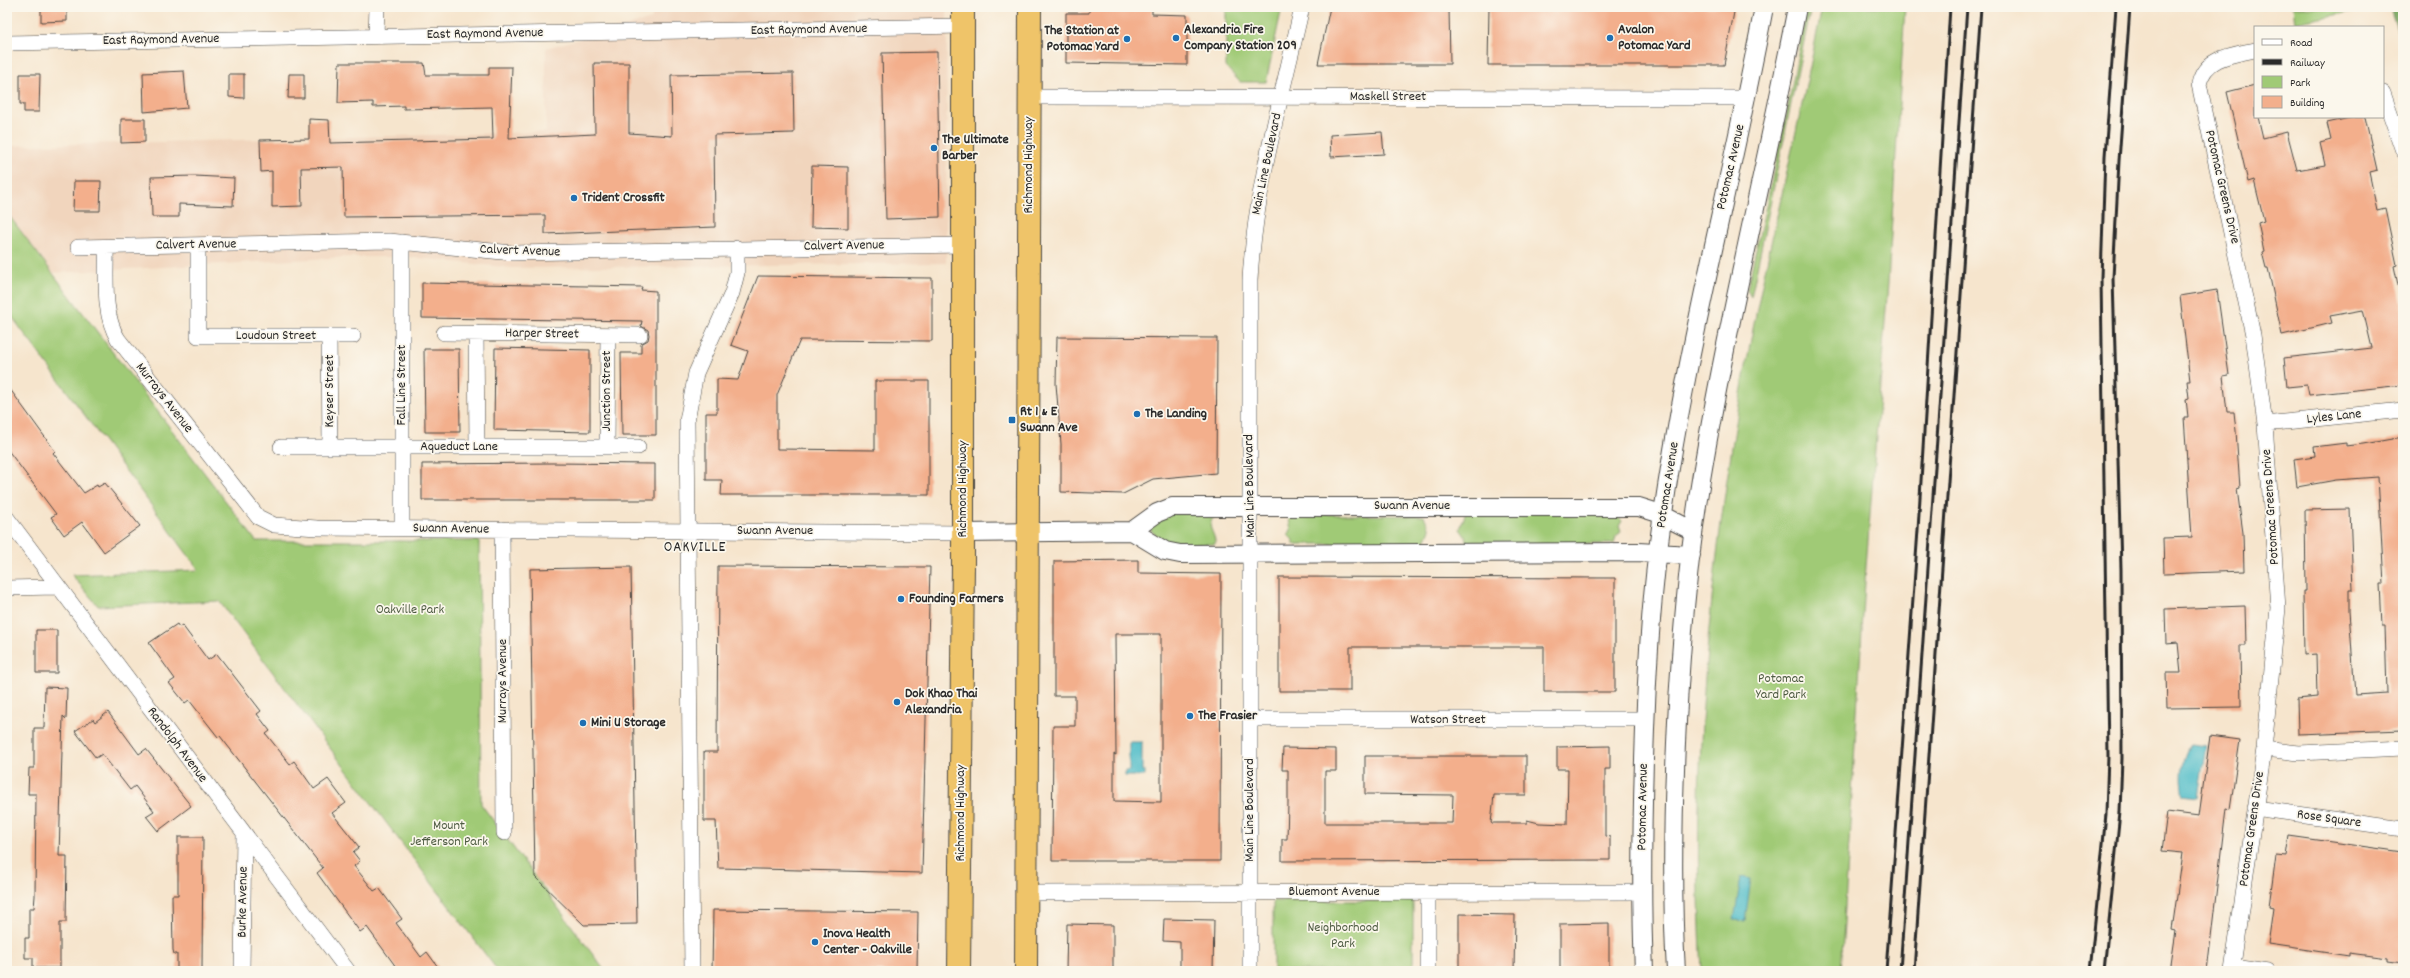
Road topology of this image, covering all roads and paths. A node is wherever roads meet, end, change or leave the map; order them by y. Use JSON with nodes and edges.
{"nodes":[{"id":1,"x":377,"y":7,"type":"edge"},
{"id":2,"x":1030,"y":7,"type":"edge"},
{"id":3,"x":1302,"y":7,"type":"edge"},
{"id":4,"x":1764,"y":7,"type":"edge"},
{"id":5,"x":1797,"y":7,"type":"edge"},
{"id":6,"x":963,"y":17,"type":"edge"},
{"id":7,"x":376,"y":35,"type":"junction"},
{"id":8,"x":7,"y":43,"type":"edge"},
{"id":9,"x":2254,"y":50,"type":"edge"},
{"id":10,"x":2384,"y":96,"type":"edge"},
{"id":11,"x":1030,"y":97,"type":"junction"},
{"id":12,"x":1282,"y":97,"type":"junction"},
{"id":13,"x":1747,"y":98,"type":"junction"},
{"id":14,"x":2403,"y":151,"type":"edge"},
{"id":15,"x":402,"y":242,"type":"junction"},
{"id":16,"x":198,"y":245,"type":"junction"},
{"id":17,"x":962,"y":245,"type":"junction"},
{"id":18,"x":78,"y":247,"type":"dead end"},
{"id":19,"x":106,"y":247,"type":"junction"},
{"id":20,"x":738,"y":248,"type":"junction"},
{"id":21,"x":444,"y":333,"type":"dead end"},
{"id":22,"x":476,"y":333,"type":"junction"},
{"id":23,"x":608,"y":335,"type":"junction"},
{"id":24,"x":640,"y":335,"type":"dead end"},
{"id":25,"x":329,"y":336,"type":"junction"},
{"id":26,"x":353,"y":336,"type":"dead end"},
{"id":27,"x":2403,"y":410,"type":"edge"},
{"id":28,"x":2265,"y":424,"type":"junction"},
{"id":29,"x":281,"y":447,"type":"dead end"},
{"id":30,"x":330,"y":447,"type":"junction"},
{"id":31,"x":402,"y":447,"type":"junction"},
{"id":32,"x":476,"y":447,"type":"junction"},
{"id":33,"x":607,"y":447,"type":"junction"},
{"id":34,"x":638,"y":448,"type":"dead end"},
{"id":35,"x":1250,"y":506,"type":"junction"},
{"id":36,"x":1663,"y":515,"type":"junction"},
{"id":37,"x":7,"y":518,"type":"edge"},
{"id":38,"x":274,"y":525,"type":"joint"},
{"id":39,"x":402,"y":528,"type":"junction"},
{"id":40,"x":502,"y":529,"type":"junction"},
{"id":41,"x":688,"y":530,"type":"junction"},
{"id":42,"x":1028,"y":531,"type":"junction"},
{"id":43,"x":1132,"y":531,"type":"junction"},
{"id":44,"x":1693,"y":531,"type":"junction"},
{"id":45,"x":963,"y":533,"type":"junction"},
{"id":46,"x":1657,"y":552,"type":"junction"},
{"id":47,"x":1251,"y":553,"type":"junction"},
{"id":48,"x":1691,"y":555,"type":"junction"},
{"id":49,"x":57,"y":587,"type":"junction"},
{"id":50,"x":7,"y":588,"type":"edge"},
{"id":51,"x":1250,"y":719,"type":"junction"},
{"id":52,"x":1645,"y":719,"type":"junction"},
{"id":53,"x":2403,"y":748,"type":"edge"},
{"id":54,"x":2264,"y":749,"type":"junction"},
{"id":55,"x":2255,"y":808,"type":"junction"},
{"id":56,"x":2403,"y":829,"type":"edge"},
{"id":57,"x":244,"y":833,"type":"junction"},
{"id":58,"x":504,"y":833,"type":"dead end"},
{"id":59,"x":1250,"y":892,"type":"junction"},
{"id":60,"x":1428,"y":892,"type":"junction"},
{"id":61,"x":1642,"y":892,"type":"junction"},
{"id":62,"x":1026,"y":893,"type":"junction"},
{"id":63,"x":2233,"y":968,"type":"edge"},
{"id":64,"x":242,"y":971,"type":"edge"},
{"id":65,"x":348,"y":971,"type":"edge"},
{"id":66,"x":692,"y":971,"type":"edge"},
{"id":67,"x":959,"y":971,"type":"edge"},
{"id":68,"x":1026,"y":971,"type":"edge"},
{"id":69,"x":1250,"y":971,"type":"edge"},
{"id":70,"x":1428,"y":971,"type":"edge"},
{"id":71,"x":1644,"y":971,"type":"edge"},
{"id":72,"x":1676,"y":971,"type":"edge"},
{"id":73,"x":2268,"y":971,"type":"edge"}],
"edges":[{"from":1,"to":7,"type":"street"},
{"from":2,"to":11,"type":"highway","name":"Richmond Highway"},
{"from":3,"to":12,"type":"street","name":"Main Line Boulevard"},
{"from":4,"to":13,"type":"street","name":"Potomac Avenue"},
{"from":5,"to":44,"type":"street"},
{"from":6,"to":7,"type":"street","name":"East Raymond Avenue"},
{"from":6,"to":17,"type":"highway","name":"Richmond Highway"},
{"from":7,"to":8,"type":"street","name":"East Raymond Avenue"},
{"from":9,"to":28,"type":"street","name":"Potomac Greens Drive"},
{"from":10,"to":14,"type":"street"},
{"from":11,"to":12,"type":"street","name":"Maskell Street"},
{"from":11,"to":42,"type":"highway","name":"Richmond Highway"},
{"from":12,"to":13,"type":"street","name":"Maskell Street"},
{"from":12,"to":35,"type":"street","name":"Main Line Boulevard"},
{"from":13,"to":36,"type":"street","name":"Potomac Avenue"},
{"from":15,"to":16,"type":"street","name":"Calvert Avenue"},
{"from":15,"to":20,"type":"street","name":"Calvert Avenue"},
{"from":15,"to":31,"type":"street","name":"Fall Line Street"},
{"from":16,"to":19,"type":"street","name":"Calvert Avenue"},
{"from":16,"to":25,"type":"street","name":"Loudoun Street"},
{"from":17,"to":20,"type":"street","name":"Calvert Avenue"},
{"from":17,"to":45,"type":"highway","name":"Richmond Highway"},
{"from":18,"to":19,"type":"street","name":"Calvert Avenue"},
{"from":19,"to":38,"type":"street","name":"Murrays Avenue"},
{"from":20,"to":41,"type":"street"},
{"from":21,"to":22,"type":"street","name":"Harper Street"},
{"from":22,"to":23,"type":"street","name":"Harper Street"},
{"from":22,"to":32,"type":"street"},
{"from":23,"to":24,"type":"street","name":"Harper Street"},
{"from":23,"to":33,"type":"street","name":"Junction Street"},
{"from":25,"to":26,"type":"street","name":"Loudoun Street"},
{"from":25,"to":30,"type":"street","name":"Keyser Street"},
{"from":27,"to":28,"type":"street","name":"Lyles Lane"},
{"from":28,"to":54,"type":"street","name":"Potomac Greens Drive"},
{"from":29,"to":30,"type":"street","name":"Aqueduct Lane"},
{"from":30,"to":31,"type":"street","name":"Aqueduct Lane"},
{"from":31,"to":32,"type":"street","name":"Aqueduct Lane"},
{"from":31,"to":39,"type":"street","name":"Fall Line Street"},
{"from":32,"to":33,"type":"street","name":"Aqueduct Lane"},
{"from":33,"to":34,"type":"street","name":"Aqueduct Lane"},
{"from":35,"to":36,"type":"street","name":"Swann Avenue"},
{"from":35,"to":43,"type":"street","name":"Swann Avenue"},
{"from":35,"to":47,"type":"street","name":"Main Line Boulevard"},
{"from":36,"to":44,"type":"street","name":"Swann Avenue"},
{"from":36,"to":46,"type":"street","name":"Potomac Avenue"},
{"from":37,"to":49,"type":"street","name":"Randolph Avenue"},
{"from":38,"to":39,"type":"street","name":"Swann Avenue"},
{"from":39,"to":40,"type":"street","name":"Swann Avenue"},
{"from":40,"to":41,"type":"street","name":"Swann Avenue"},
{"from":40,"to":58,"type":"street","name":"Murrays Avenue"},
{"from":41,"to":45,"type":"street","name":"Swann Avenue"},
{"from":41,"to":66,"type":"street"},
{"from":42,"to":43,"type":"street","name":"Swann Avenue"},
{"from":42,"to":45,"type":"street","name":"Swann Avenue"},
{"from":42,"to":62,"type":"highway","name":"Richmond Highway"},
{"from":43,"to":47,"type":"street","name":"Swann Avenue"},
{"from":44,"to":48,"type":"street"},
{"from":45,"to":67,"type":"highway","name":"Richmond Highway"},
{"from":46,"to":47,"type":"street","name":"Swann Avenue"},
{"from":46,"to":48,"type":"street","name":"Swann Avenue"},
{"from":46,"to":52,"type":"street","name":"Potomac Avenue"},
{"from":47,"to":51,"type":"street","name":"Main Line Boulevard"},
{"from":48,"to":72,"type":"street"},
{"from":49,"to":50,"type":"street"},
{"from":49,"to":57,"type":"street","name":"Randolph Avenue"},
{"from":51,"to":52,"type":"street","name":"Watson Street"},
{"from":51,"to":59,"type":"street","name":"Main Line Boulevard"},
{"from":52,"to":61,"type":"street","name":"Potomac Avenue"},
{"from":53,"to":54,"type":"street"},
{"from":54,"to":55,"type":"street","name":"Potomac Greens Drive"},
{"from":55,"to":56,"type":"street","name":"Rose Square"},
{"from":55,"to":63,"type":"street","name":"Potomac Greens Drive"},
{"from":57,"to":64,"type":"street","name":"Burke Avenue"},
{"from":57,"to":65,"type":"street","name":"Randolph Avenue"},
{"from":59,"to":60,"type":"street","name":"Bluemont Avenue"},
{"from":59,"to":62,"type":"street","name":"Bluemont Avenue"},
{"from":59,"to":69,"type":"street","name":"Main Line Boulevard"},
{"from":60,"to":61,"type":"street","name":"Bluemont Avenue"},
{"from":60,"to":70,"type":"street"},
{"from":61,"to":71,"type":"street","name":"Potomac Avenue"},
{"from":62,"to":68,"type":"highway","name":"Richmond Highway"},
{"from":63,"to":73,"type":"street"}]}
